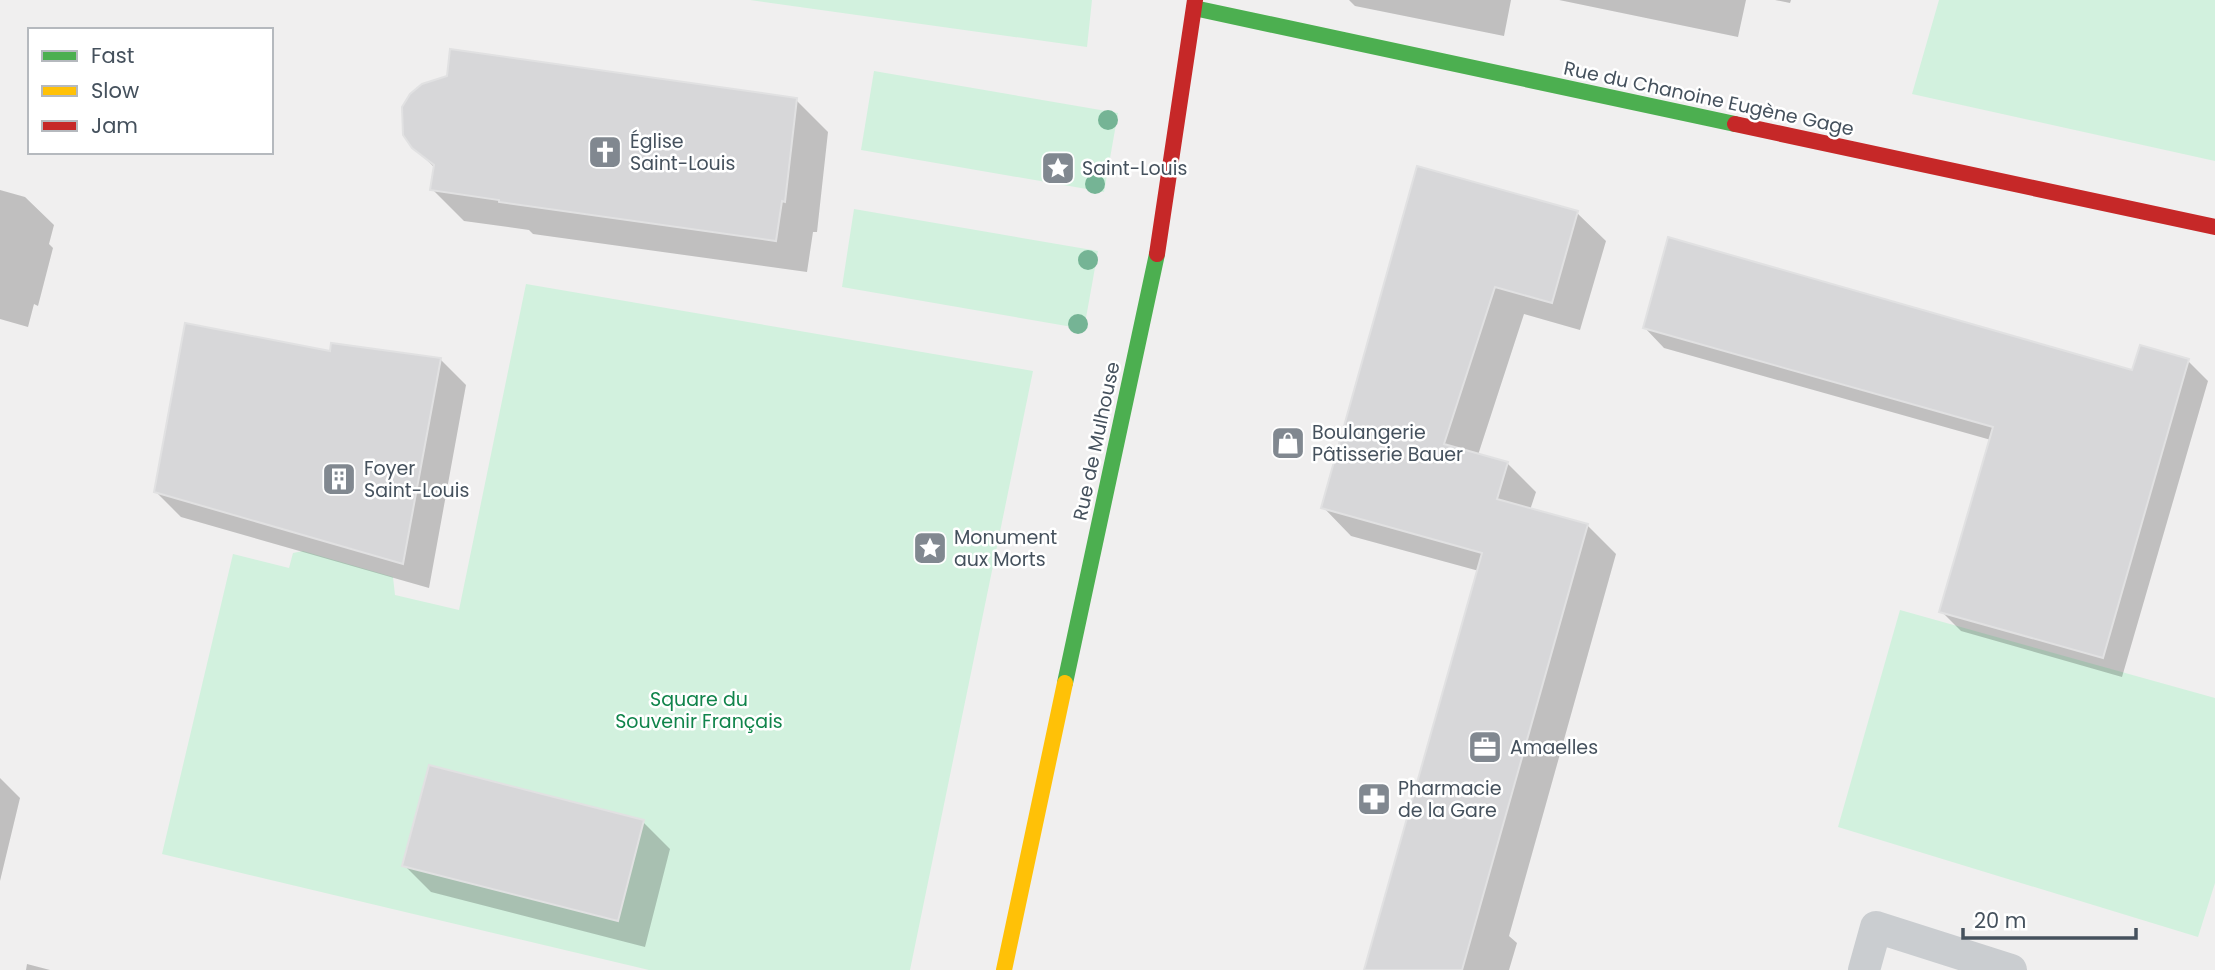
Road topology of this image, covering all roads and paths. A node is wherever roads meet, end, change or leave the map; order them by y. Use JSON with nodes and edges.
{"nodes":[{"id":1,"x":1194,"y":4,"type":"edge"},
{"id":2,"x":2215,"y":227,"type":"edge"},
{"id":3,"x":1004,"y":970,"type":"edge"},
{"id":4,"x":1864,"y":970,"type":"edge"},
{"id":5,"x":2011,"y":970,"type":"edge"}],
"edges":[{"from":1,"to":2,"type":"street","name":"Rue du Chanoine Eugène Gage"},
{"from":1,"to":3,"type":"street","name":"Rue de Mulhouse"},
{"from":4,"to":5,"type":"lane"}]}
